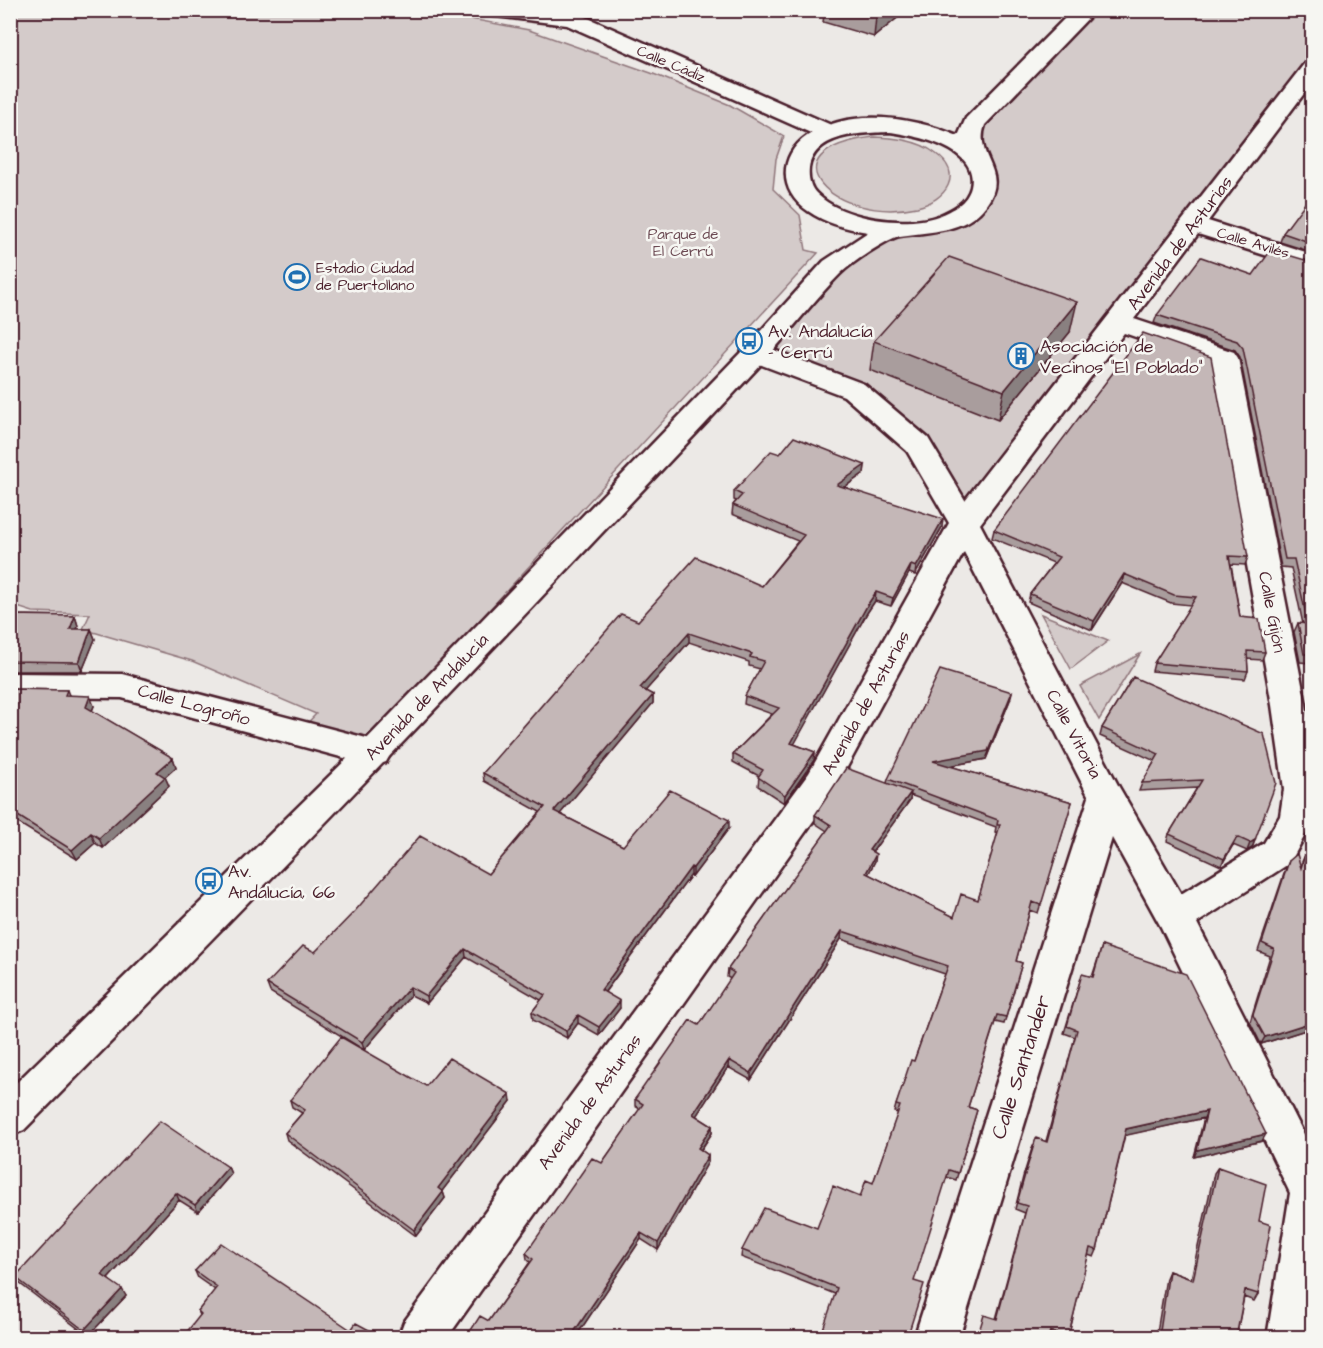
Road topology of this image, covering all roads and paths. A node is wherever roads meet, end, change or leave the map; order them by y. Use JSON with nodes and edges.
{"nodes":[{"id":1,"x":495,"y":10,"type":"edge"},
{"id":2,"x":1086,"y":10,"type":"edge"},
{"id":3,"x":564,"y":13,"type":"edge"},
{"id":4,"x":1312,"y":69,"type":"edge"},
{"id":5,"x":776,"y":110,"type":"junction"},
{"id":6,"x":974,"y":123,"type":"junction"},
{"id":7,"x":921,"y":129,"type":"junction"},
{"id":8,"x":830,"y":133,"type":"junction"},
{"id":9,"x":808,"y":146,"type":"junction"},
{"id":10,"x":974,"y":156,"type":"junction"},
{"id":11,"x":828,"y":213,"type":"junction"},
{"id":12,"x":1194,"y":225,"type":"junction"},
{"id":13,"x":892,"y":228,"type":"junction"},
{"id":14,"x":1312,"y":262,"type":"edge"},
{"id":15,"x":833,"y":266,"type":"junction"},
{"id":16,"x":1119,"y":323,"type":"junction"},
{"id":17,"x":756,"y":353,"type":"junction"},
{"id":18,"x":964,"y":523,"type":"junction"},
{"id":19,"x":10,"y":685,"type":"edge"},
{"id":20,"x":1301,"y":704,"type":"edge"},
{"id":21,"x":374,"y":753,"type":"junction"},
{"id":22,"x":1107,"y":797,"type":"junction"},
{"id":23,"x":1175,"y":916,"type":"junction"},
{"id":24,"x":10,"y":1117,"type":"edge"},
{"id":25,"x":1312,"y":1191,"type":"edge"},
{"id":26,"x":420,"y":1338,"type":"edge"},
{"id":27,"x":936,"y":1338,"type":"edge"},
{"id":28,"x":1289,"y":1338,"type":"edge"}],
"edges":[{"from":1,"to":3,"type":"street","name":"Calle Cádiz"},
{"from":2,"to":6,"type":"street"},
{"from":3,"to":5,"type":"street","name":"Calle Cádiz"},
{"from":4,"to":12,"type":"street","name":"Avenida de Asturias"},
{"from":5,"to":8,"type":"street","name":"Calle Cádiz"},
{"from":5,"to":9,"type":"street","name":"Calle Cádiz"},
{"from":6,"to":7,"type":"street"},
{"from":6,"to":10,"type":"street"},
{"from":7,"to":8,"type":"street"},
{"from":7,"to":10,"type":"street"},
{"from":8,"to":9,"type":"street"},
{"from":9,"to":11,"type":"street"},
{"from":10,"to":13,"type":"street"},
{"from":11,"to":13,"type":"street"},
{"from":11,"to":15,"type":"street"},
{"from":12,"to":14,"type":"street","name":"Calle Avilés"},
{"from":12,"to":16,"type":"street","name":"Avenida de Asturias"},
{"from":13,"to":15,"type":"street","name":"Avenida de Andalucía"},
{"from":15,"to":17,"type":"street","name":"Avenida de Andalucía"},
{"from":16,"to":18,"type":"street","name":"Avenida de Asturias"},
{"from":16,"to":20,"type":"street","name":"Calle Gijón"},
{"from":17,"to":18,"type":"street","name":"Calle Vitoria"},
{"from":17,"to":21,"type":"street","name":"Avenida de Andalucía"},
{"from":18,"to":22,"type":"street","name":"Calle Vitoria"},
{"from":18,"to":26,"type":"street","name":"Avenida de Asturias"},
{"from":19,"to":21,"type":"street","name":"Calle Logroño"},
{"from":20,"to":23,"type":"street","name":"Calle Gijón"},
{"from":21,"to":24,"type":"street","name":"Avenida de Andalucía"},
{"from":22,"to":23,"type":"street","name":"Calle Vitoria"},
{"from":22,"to":27,"type":"street","name":"Calle Santander"},
{"from":23,"to":25,"type":"street","name":"Calle Vitoria"},
{"from":25,"to":28,"type":"street"}]}
